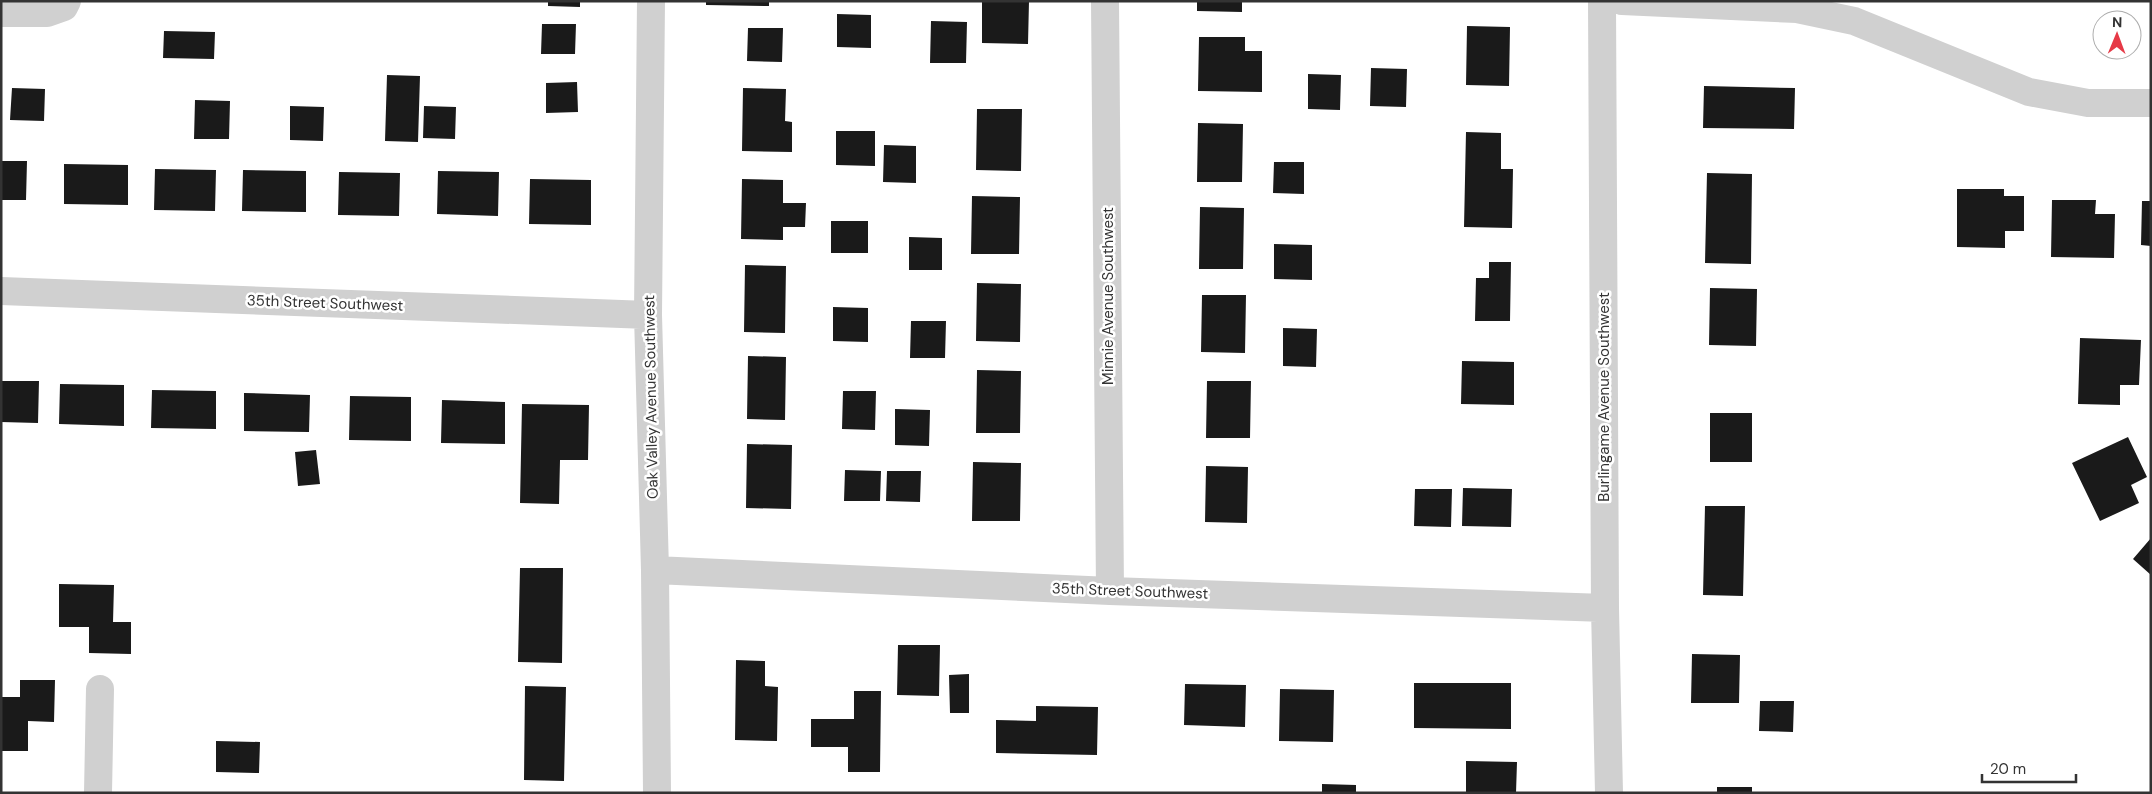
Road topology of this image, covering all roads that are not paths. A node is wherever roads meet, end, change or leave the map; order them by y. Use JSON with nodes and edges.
{"nodes":[{"id":1,"x":68,"y":1,"type":"edge"},
{"id":2,"x":651,"y":1,"type":"edge"},
{"id":3,"x":1106,"y":1,"type":"edge"},
{"id":4,"x":1602,"y":1,"type":"edge"},
{"id":5,"x":1622,"y":1,"type":"edge"},
{"id":6,"x":1,"y":13,"type":"edge"},
{"id":7,"x":2151,"y":103,"type":"edge"},
{"id":8,"x":1,"y":291,"type":"edge"},
{"id":9,"x":648,"y":315,"type":"junction"},
{"id":10,"x":655,"y":570,"type":"junction"},
{"id":11,"x":1110,"y":591,"type":"junction"},
{"id":12,"x":1605,"y":608,"type":"junction"},
{"id":13,"x":100,"y":689,"type":"dead end"},
{"id":14,"x":98,"y":793,"type":"edge"},
{"id":15,"x":657,"y":793,"type":"edge"},
{"id":16,"x":1609,"y":793,"type":"edge"}],
"edges":[{"from":1,"to":6,"type":"street"},
{"from":2,"to":9,"type":"street","name":"Oak Valley Avenue Southwest"},
{"from":3,"to":11,"type":"street","name":"Minnie Avenue Southwest"},
{"from":4,"to":12,"type":"street","name":"Burlingame Avenue Southwest"},
{"from":5,"to":7,"type":"street"},
{"from":8,"to":9,"type":"street","name":"35th Street Southwest"},
{"from":9,"to":10,"type":"street","name":"Oak Valley Avenue Southwest"},
{"from":10,"to":11,"type":"street","name":"35th Street Southwest"},
{"from":10,"to":15,"type":"street","name":"Oak Valley Avenue Southwest"},
{"from":11,"to":12,"type":"street","name":"35th Street Southwest"},
{"from":12,"to":16,"type":"street","name":"Burlingame Avenue Southwest"},
{"from":13,"to":14,"type":"street"}]}
